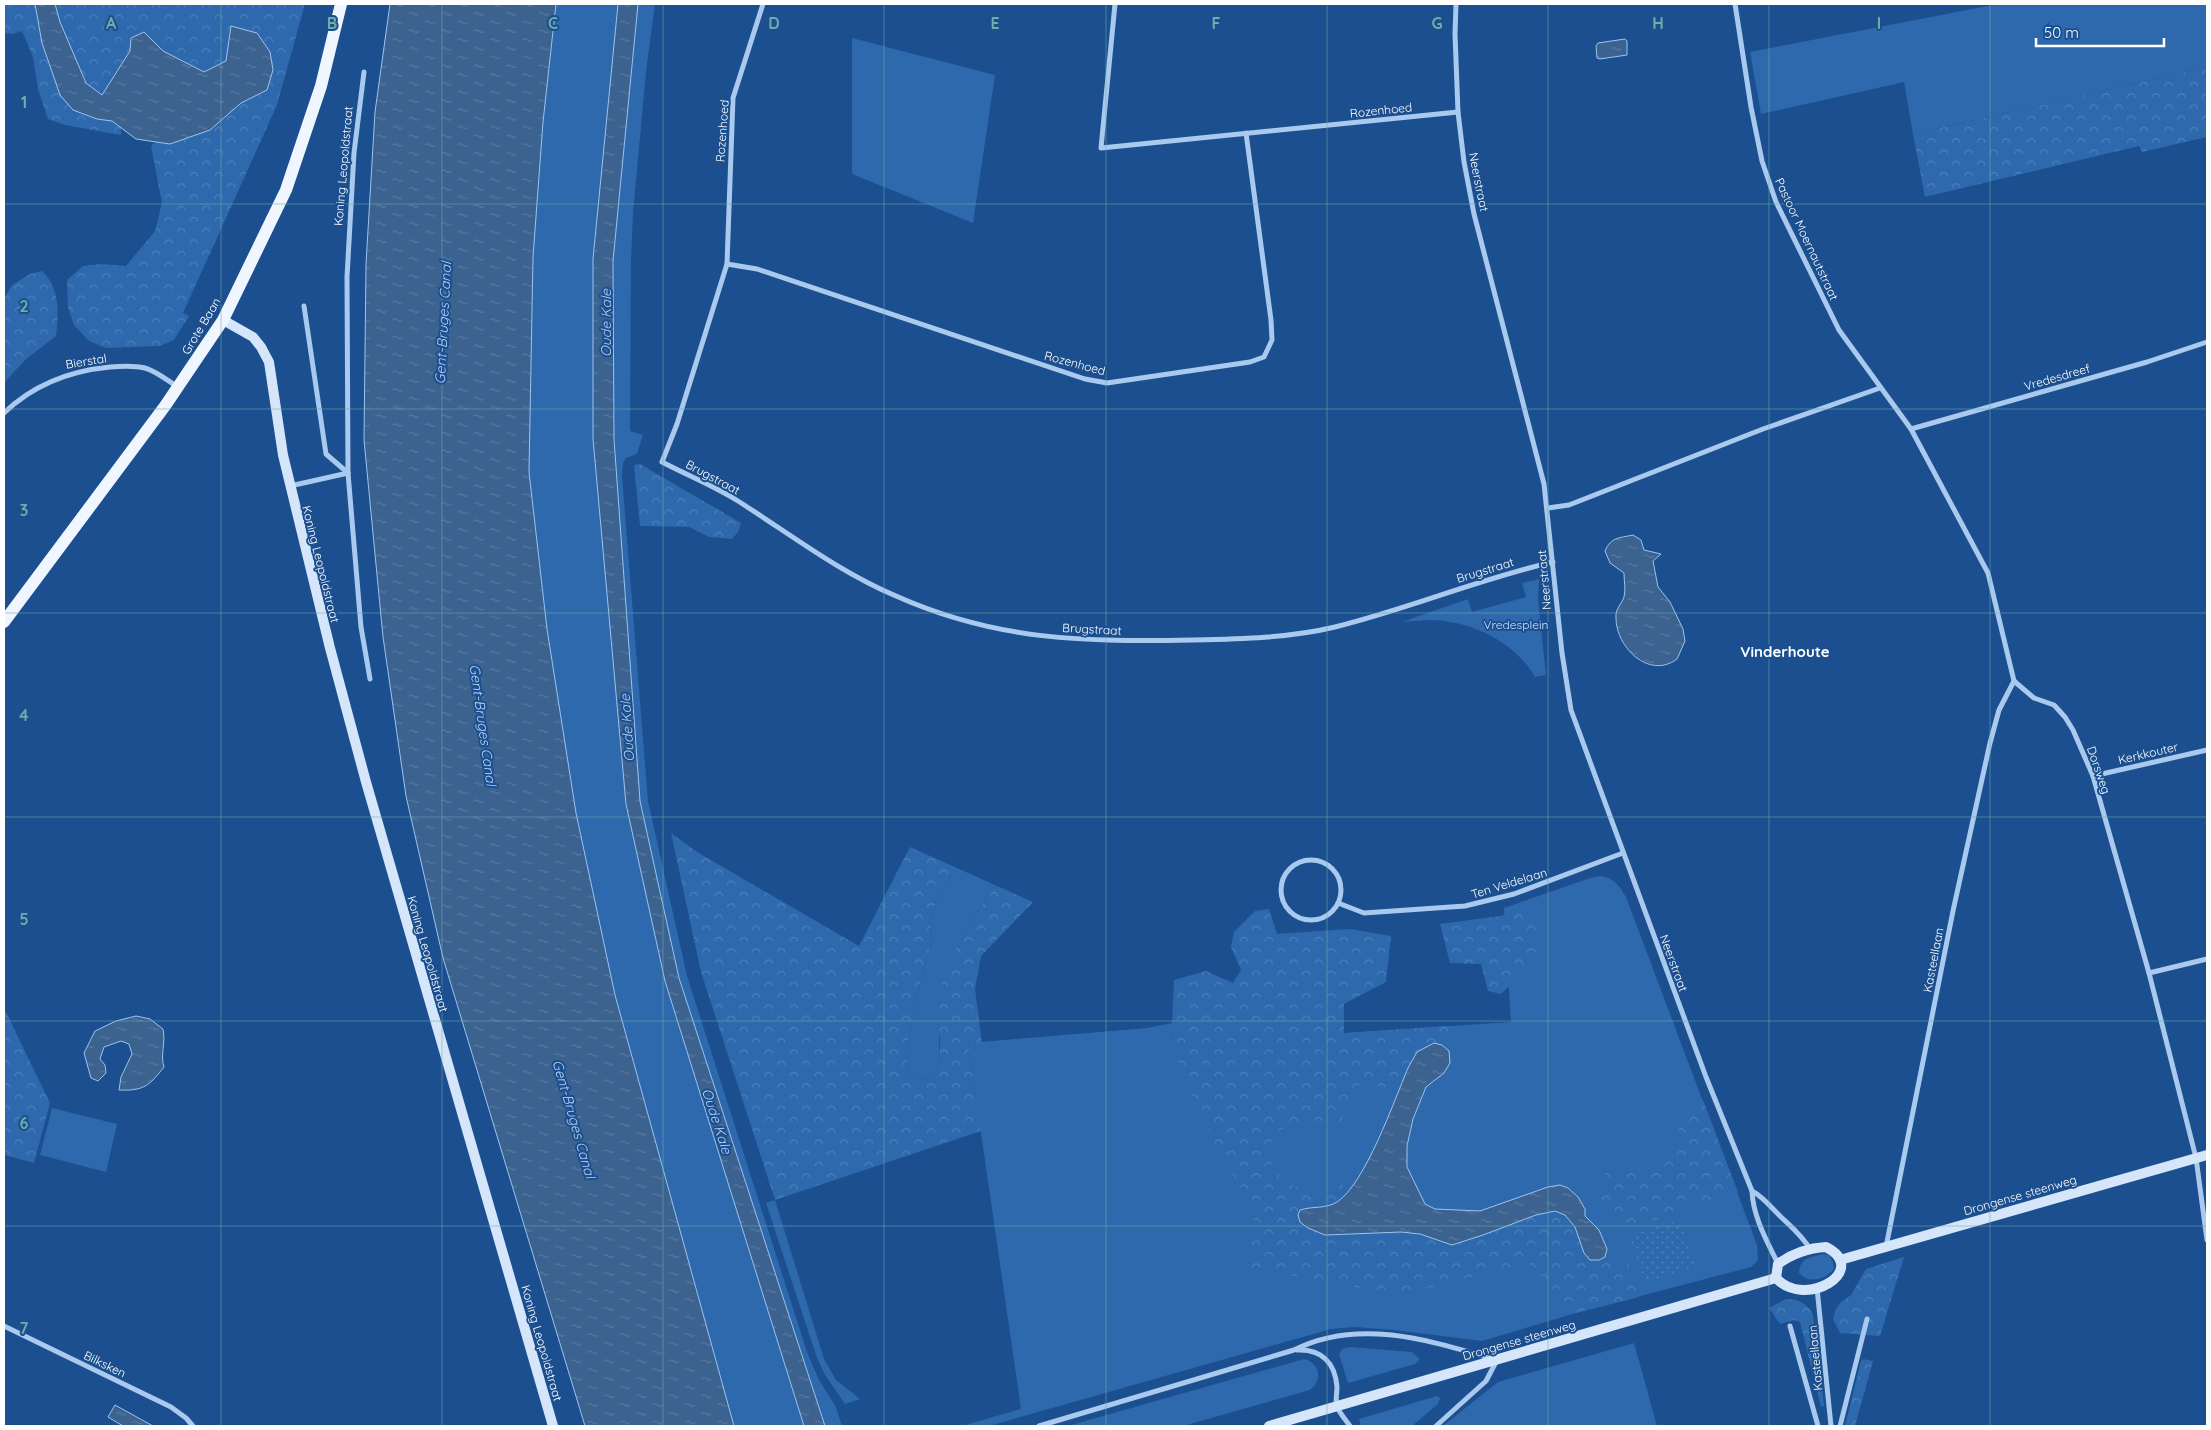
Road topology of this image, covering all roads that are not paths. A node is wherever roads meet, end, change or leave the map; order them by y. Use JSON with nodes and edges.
{"nodes":[{"id":1,"x":341,"y":4,"type":"edge"},
{"id":2,"x":763,"y":4,"type":"edge"},
{"id":3,"x":1115,"y":4,"type":"edge"},
{"id":4,"x":1456,"y":4,"type":"edge"},
{"id":5,"x":1735,"y":4,"type":"edge"},
{"id":6,"x":364,"y":72,"type":"dead end"},
{"id":7,"x":1458,"y":112,"type":"junction"},
{"id":8,"x":1246,"y":133,"type":"junction"},
{"id":9,"x":727,"y":264,"type":"junction"},
{"id":10,"x":304,"y":306,"type":"dead end"},
{"id":11,"x":223,"y":320,"type":"junction"},
{"id":12,"x":2207,"y":342,"type":"edge"},
{"id":13,"x":178,"y":388,"type":"junction"},
{"id":14,"x":1880,"y":388,"type":"junction"},
{"id":15,"x":4,"y":414,"type":"edge"},
{"id":16,"x":1911,"y":430,"type":"junction"},
{"id":17,"x":662,"y":462,"type":"joint"},
{"id":18,"x":348,"y":473,"type":"junction"},
{"id":19,"x":290,"y":486,"type":"junction"},
{"id":20,"x":1548,"y":508,"type":"junction"},
{"id":21,"x":1553,"y":562,"type":"junction"},
{"id":22,"x":4,"y":622,"type":"edge"},
{"id":23,"x":370,"y":679,"type":"dead end"},
{"id":24,"x":2014,"y":681,"type":"junction"},
{"id":25,"x":2207,"y":750,"type":"edge"},
{"id":26,"x":2093,"y":776,"type":"junction"},
{"id":27,"x":1623,"y":854,"type":"junction"},
{"id":28,"x":1338,"y":903,"type":"junction"},
{"id":29,"x":2207,"y":959,"type":"edge"},
{"id":30,"x":2149,"y":973,"type":"junction"},
{"id":31,"x":2207,"y":1155,"type":"edge"},
{"id":32,"x":2196,"y":1158,"type":"junction"},
{"id":33,"x":1752,"y":1191,"type":"junction"},
{"id":34,"x":2207,"y":1240,"type":"edge"},
{"id":35,"x":1886,"y":1247,"type":"junction"},
{"id":36,"x":1810,"y":1249,"type":"junction"},
{"id":37,"x":1840,"y":1260,"type":"junction"},
{"id":38,"x":1778,"y":1264,"type":"junction"},
{"id":39,"x":1776,"y":1278,"type":"junction"},
{"id":40,"x":1817,"y":1288,"type":"junction"},
{"id":41,"x":1867,"y":1319,"type":"dead end"},
{"id":42,"x":4,"y":1326,"type":"edge"},
{"id":43,"x":1790,"y":1326,"type":"dead end"},
{"id":44,"x":1294,"y":1350,"type":"junction"},
{"id":45,"x":1497,"y":1360,"type":"junction"},
{"id":46,"x":1337,"y":1406,"type":"junction"},
{"id":47,"x":193,"y":1426,"type":"edge"},
{"id":48,"x":553,"y":1426,"type":"edge"},
{"id":49,"x":1039,"y":1426,"type":"edge"},
{"id":50,"x":1269,"y":1426,"type":"edge"},
{"id":51,"x":1350,"y":1426,"type":"edge"},
{"id":52,"x":1436,"y":1426,"type":"edge"},
{"id":53,"x":1818,"y":1426,"type":"edge"},
{"id":54,"x":1831,"y":1426,"type":"edge"},
{"id":55,"x":1840,"y":1426,"type":"edge"}],
"edges":[{"from":1,"to":11,"type":"main road","name":"Grote Baan"},
{"from":2,"to":9,"type":"street","name":"Rozenhoed"},
{"from":3,"to":8,"type":"street","name":"Rozenhoed"},
{"from":4,"to":7,"type":"street","name":"Neerstraat"},
{"from":5,"to":14,"type":"street","name":"Pastoor Moernautstraat"},
{"from":6,"to":18,"type":"street","name":"Koning Leopoldstraat"},
{"from":7,"to":8,"type":"street","name":"Rozenhoed"},
{"from":7,"to":20,"type":"street","name":"Neerstraat"},
{"from":8,"to":9,"type":"street","name":"Rozenhoed"},
{"from":9,"to":17,"type":"street","name":"Rozenhoed"},
{"from":10,"to":18,"type":"street"},
{"from":11,"to":13,"type":"main road","name":"Grote Baan"},
{"from":11,"to":19,"type":"street","name":"Koning Leopoldstraat"},
{"from":12,"to":16,"type":"street","name":"Vredesdreef"},
{"from":13,"to":15,"type":"street","name":"Bierstal"},
{"from":13,"to":22,"type":"main road","name":"Grote Baan"},
{"from":14,"to":16,"type":"street","name":"Pastoor Moernautstraat"},
{"from":14,"to":20,"type":"street"},
{"from":16,"to":24,"type":"street"},
{"from":17,"to":21,"type":"street","name":"Brugstraat"},
{"from":18,"to":19,"type":"street"},
{"from":18,"to":23,"type":"street","name":"Koning Leopoldstraat"},
{"from":19,"to":48,"type":"street","name":"Koning Leopoldstraat"},
{"from":20,"to":21,"type":"street","name":"Neerstraat"},
{"from":21,"to":27,"type":"street","name":"Neerstraat"},
{"from":24,"to":26,"type":"street","name":"Dorsweg"},
{"from":24,"to":35,"type":"street","name":"Kasteellaan"},
{"from":25,"to":26,"type":"street","name":"Kerkkouter"},
{"from":26,"to":30,"type":"street","name":"Dorsweg"},
{"from":27,"to":28,"type":"street","name":"Ten Veldelaan"},
{"from":27,"to":33,"type":"street","name":"Neerstraat"},
{"from":28,"to":28,"type":"street"},
{"from":29,"to":30,"type":"street"},
{"from":30,"to":32,"type":"street","name":"Dorsweg"},
{"from":31,"to":32,"type":"street","name":"Drongense steenweg"},
{"from":32,"to":34,"type":"street","name":"Dorsweg"},
{"from":32,"to":35,"type":"street","name":"Drongense steenweg"},
{"from":33,"to":36,"type":"street","name":"Neerstraat"},
{"from":33,"to":38,"type":"street","name":"Neerstraat"},
{"from":35,"to":37,"type":"street","name":"Drongense steenweg"},
{"from":36,"to":37,"type":"street"},
{"from":36,"to":38,"type":"street"},
{"from":37,"to":40,"type":"street"},
{"from":38,"to":39,"type":"street"},
{"from":39,"to":40,"type":"street"},
{"from":39,"to":45,"type":"street","name":"Drongense steenweg"},
{"from":40,"to":54,"type":"street","name":"Kasteellaan"},
{"from":41,"to":55,"type":"street"},
{"from":42,"to":47,"type":"street","name":"Bilksken"},
{"from":43,"to":53,"type":"street"},
{"from":44,"to":45,"type":"street"},
{"from":44,"to":46,"type":"street"},
{"from":44,"to":49,"type":"street"},
{"from":45,"to":46,"type":"street","name":"Drongense steenweg"},
{"from":45,"to":52,"type":"street"},
{"from":46,"to":50,"type":"street","name":"Drongense steenweg"},
{"from":46,"to":51,"type":"street"}]}
